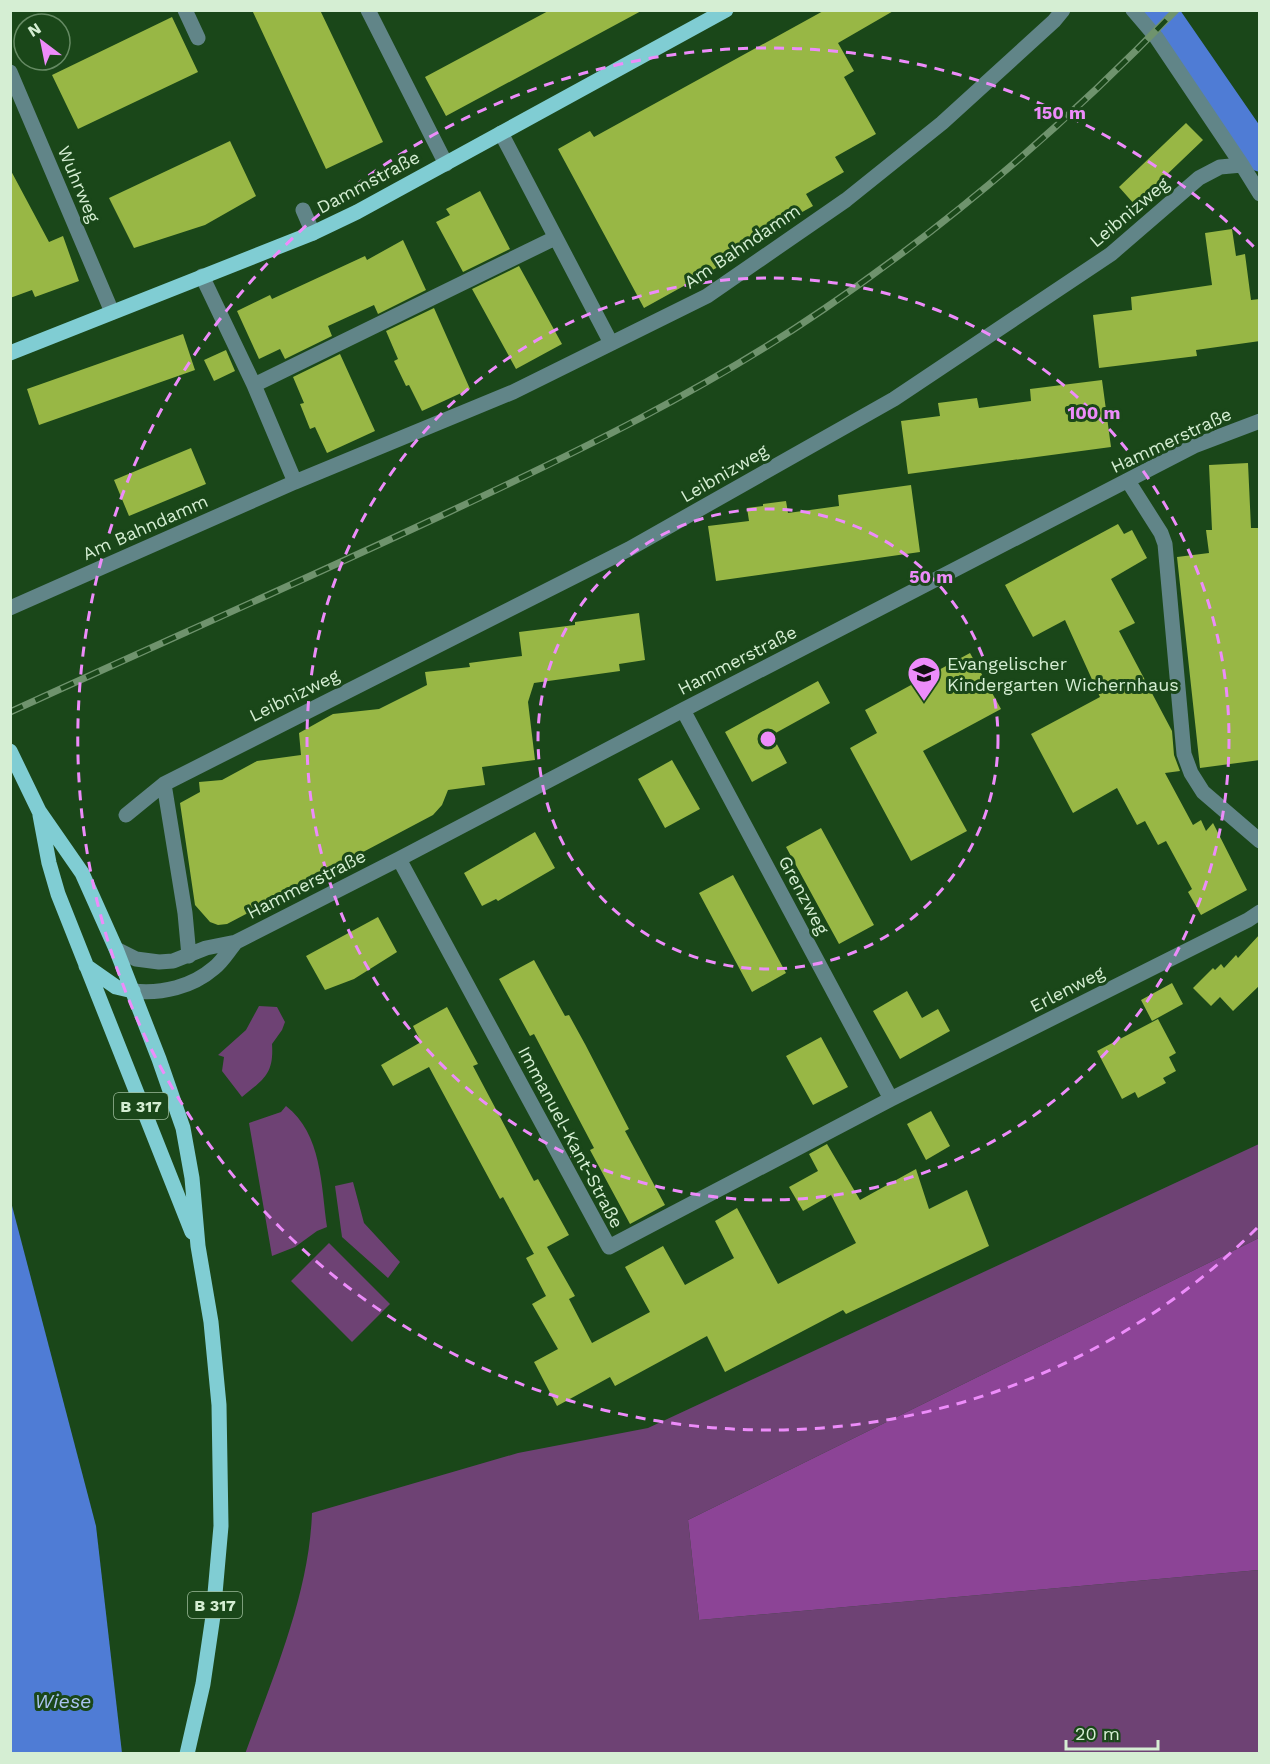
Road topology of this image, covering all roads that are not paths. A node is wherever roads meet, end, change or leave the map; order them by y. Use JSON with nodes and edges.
{"nodes":[{"id":1,"x":185,"y":10,"type":"edge"},
{"id":2,"x":368,"y":10,"type":"edge"},
{"id":3,"x":726,"y":10,"type":"edge"},
{"id":4,"x":1063,"y":10,"type":"edge"},
{"id":5,"x":1133,"y":10,"type":"edge"},
{"id":6,"x":198,"y":38,"type":"dead end"},
{"id":7,"x":10,"y":72,"type":"edge"},
{"id":8,"x":501,"y":133,"type":"junction"},
{"id":9,"x":446,"y":164,"type":"junction"},
{"id":10,"x":1242,"y":165,"type":"junction"},
{"id":11,"x":1260,"y":194,"type":"edge"},
{"id":12,"x":303,"y":210,"type":"dead end"},
{"id":13,"x":313,"y":233,"type":"junction"},
{"id":14,"x":555,"y":238,"type":"junction"},
{"id":15,"x":202,"y":276,"type":"junction"},
{"id":16,"x":112,"y":312,"type":"junction"},
{"id":17,"x":611,"y":343,"type":"junction"},
{"id":18,"x":10,"y":353,"type":"edge"},
{"id":19,"x":254,"y":385,"type":"junction"},
{"id":20,"x":1260,"y":421,"type":"edge"},
{"id":21,"x":1128,"y":481,"type":"junction"},
{"id":22,"x":295,"y":482,"type":"junction"},
{"id":23,"x":10,"y":608,"type":"edge"},
{"id":24,"x":683,"y":710,"type":"junction"},
{"id":25,"x":10,"y":751,"type":"edge"},
{"id":26,"x":164,"y":784,"type":"junction"},
{"id":27,"x":39,"y":811,"type":"junction"},
{"id":28,"x":126,"y":816,"type":"dead end"},
{"id":29,"x":1260,"y":841,"type":"edge"},
{"id":30,"x":399,"y":859,"type":"junction"},
{"id":31,"x":1260,"y":912,"type":"edge"},
{"id":32,"x":236,"y":942,"type":"junction"},
{"id":33,"x":116,"y":949,"type":"junction"},
{"id":34,"x":189,"y":956,"type":"junction"},
{"id":35,"x":86,"y":966,"type":"junction"},
{"id":36,"x":134,"y":991,"type":"junction"},
{"id":37,"x":891,"y":1099,"type":"junction"},
{"id":38,"x":198,"y":1245,"type":"junction"},
{"id":39,"x":187,"y":1754,"type":"edge"}],
"edges":[{"from":1,"to":6,"type":"street"},
{"from":2,"to":9,"type":"street"},
{"from":3,"to":8,"type":"main road","name":"Dammstraße"},
{"from":4,"to":17,"type":"street","name":"Am Bahndamm"},
{"from":5,"to":10,"type":"street"},
{"from":7,"to":16,"type":"street","name":"Wuhrweg"},
{"from":8,"to":9,"type":"main road","name":"Dammstraße"},
{"from":8,"to":14,"type":"street"},
{"from":9,"to":13,"type":"main road","name":"Dammstraße"},
{"from":10,"to":11,"type":"street"},
{"from":10,"to":26,"type":"street","name":"Leibnizweg"},
{"from":12,"to":13,"type":"street"},
{"from":13,"to":15,"type":"main road","name":"Dammstraße"},
{"from":14,"to":17,"type":"street"},
{"from":14,"to":19,"type":"street"},
{"from":15,"to":16,"type":"main road","name":"Dammstraße"},
{"from":15,"to":19,"type":"street"},
{"from":16,"to":18,"type":"main road","name":"Dammstraße"},
{"from":17,"to":22,"type":"street","name":"Am Bahndamm"},
{"from":19,"to":22,"type":"street"},
{"from":20,"to":21,"type":"street","name":"Hammerstraße"},
{"from":21,"to":24,"type":"street","name":"Hammerstraße"},
{"from":21,"to":29,"type":"street"},
{"from":22,"to":23,"type":"street","name":"Am Bahndamm"},
{"from":24,"to":30,"type":"street","name":"Hammerstraße"},
{"from":24,"to":37,"type":"street","name":"Grenzweg"},
{"from":25,"to":27,"type":"main road","number":"B 317"},
{"from":26,"to":28,"type":"street","name":"Leibnizweg"},
{"from":26,"to":34,"type":"street"},
{"from":27,"to":33,"type":"main road","number":"B 317"},
{"from":27,"to":35,"type":"main road","number":"B 317"},
{"from":30,"to":32,"type":"street","name":"Hammerstraße"},
{"from":30,"to":37,"type":"street","name":"Immanuel-Kant-Straße"},
{"from":31,"to":37,"type":"street","name":"Erlenweg"},
{"from":32,"to":34,"type":"street","name":"Hammerstraße"},
{"from":32,"to":36,"type":"street","name":"Hammerstraße"},
{"from":33,"to":34,"type":"street","name":"Hammerstraße"},
{"from":33,"to":36,"type":"main road","number":"B 317"},
{"from":35,"to":36,"type":"main road"},
{"from":35,"to":38,"type":"main road","number":"B 317"},
{"from":36,"to":38,"type":"main road","number":"B 317"},
{"from":38,"to":39,"type":"main road","number":"B 317"}]}
